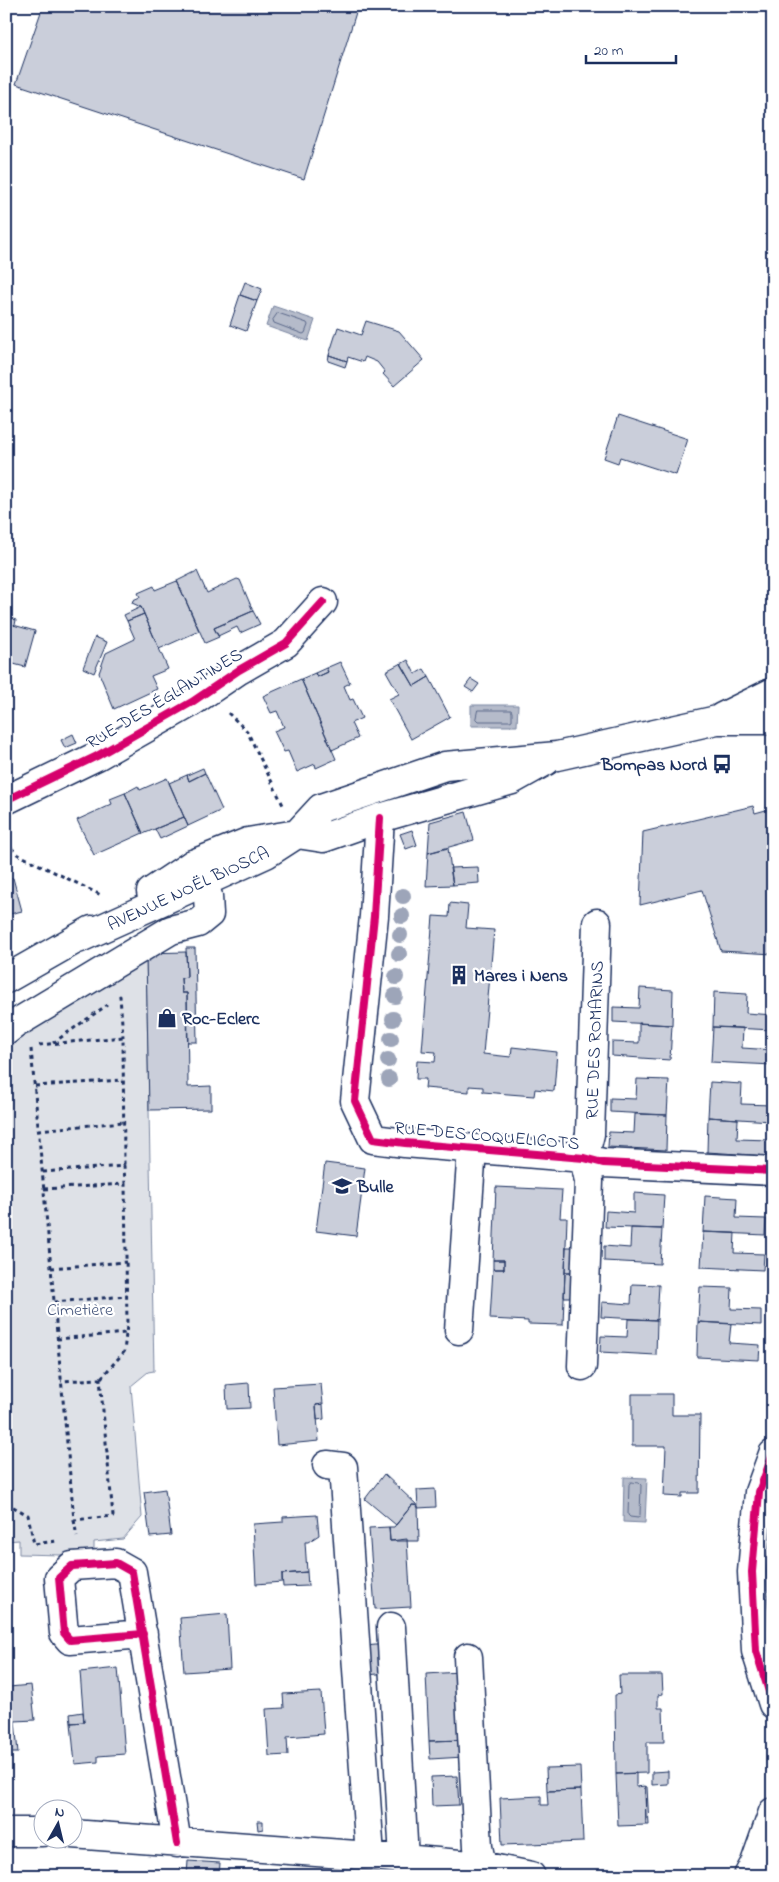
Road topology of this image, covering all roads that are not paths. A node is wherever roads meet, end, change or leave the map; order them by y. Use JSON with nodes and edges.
{"nodes":[{"id":1,"x":323,"y":602,"type":"dead end"},
{"id":2,"x":773,"y":692,"type":"edge"},
{"id":3,"x":717,"y":720,"type":"junction"},
{"id":4,"x":773,"y":720,"type":"edge"},
{"id":5,"x":557,"y":756,"type":"junction"},
{"id":6,"x":6,"y":800,"type":"edge"},
{"id":7,"x":380,"y":818,"type":"junction"},
{"id":8,"x":297,"y":834,"type":"junction"},
{"id":9,"x":197,"y":874,"type":"junction"},
{"id":10,"x":597,"y":923,"type":"dead end"},
{"id":11,"x":78,"y":939,"type":"junction"},
{"id":12,"x":6,"y":979,"type":"edge"},
{"id":13,"x":6,"y":1031,"type":"edge"},
{"id":14,"x":472,"y":1149,"type":"junction"},
{"id":15,"x":584,"y":1158,"type":"junction"},
{"id":16,"x":773,"y":1171,"type":"edge"},
{"id":17,"x":459,"y":1330,"type":"dead end"},
{"id":18,"x":582,"y":1366,"type":"dead end"},
{"id":19,"x":773,"y":1454,"type":"edge"},
{"id":20,"x":328,"y":1465,"type":"dead end"},
{"id":21,"x":391,"y":1627,"type":"dead end"},
{"id":22,"x":144,"y":1634,"type":"dead end"},
{"id":23,"x":468,"y":1658,"type":"dead end"},
{"id":24,"x":773,"y":1704,"type":"edge"},
{"id":25,"x":773,"y":1812,"type":"edge"},
{"id":26,"x":6,"y":1832,"type":"edge"},
{"id":27,"x":32,"y":1832,"type":"edge"},
{"id":28,"x":82,"y":1835,"type":"edge"},
{"id":29,"x":177,"y":1843,"type":"junction"},
{"id":30,"x":370,"y":1856,"type":"junction"},
{"id":31,"x":404,"y":1859,"type":"junction"},
{"id":32,"x":481,"y":1871,"type":"edge"},
{"id":33,"x":531,"y":1876,"type":"edge"},
{"id":34,"x":748,"y":1876,"type":"edge"}],
"edges":[{"from":1,"to":6,"type":"street","name":"RUE DES ÉGLANTINES"},
{"from":2,"to":3,"type":"street"},
{"from":3,"to":4,"type":"street"},
{"from":3,"to":5,"type":"street","name":"AVENUE NOËL BIOSCA"},
{"from":5,"to":7,"type":"street","name":"AVENUE NOËL BIOSCA"},
{"from":5,"to":8,"type":"street","name":"AVENUE NOËL BIOSCA"},
{"from":7,"to":8,"type":"street","name":"AVENUE NOËL BIOSCA"},
{"from":7,"to":14,"type":"street","name":"RUE DES COQUELICOTS"},
{"from":8,"to":9,"type":"street","name":"AVENUE NOËL BIOSCA"},
{"from":9,"to":11,"type":"street","name":"AVENUE NOËL BIOSCA"},
{"from":9,"to":11,"type":"street","name":"AVENUE NOËL BIOSCA"},
{"from":9,"to":13,"type":"street"},
{"from":10,"to":15,"type":"street","name":"RUE DES ROMARINS"},
{"from":11,"to":12,"type":"street","name":"AVENUE NOËL BIOSCA"},
{"from":14,"to":15,"type":"street","name":"RUE DES COQUELICOTS"},
{"from":14,"to":17,"type":"street"},
{"from":15,"to":16,"type":"street","name":"RUE DES COQUELICOTS"},
{"from":15,"to":18,"type":"street","name":"RUE DES ROMARINS"},
{"from":19,"to":24,"type":"street"},
{"from":20,"to":30,"type":"street"},
{"from":21,"to":31,"type":"street"},
{"from":22,"to":29,"type":"street"},
{"from":23,"to":32,"type":"street"},
{"from":25,"to":34,"type":"street"},
{"from":26,"to":27,"type":"street"},
{"from":28,"to":29,"type":"street"},
{"from":29,"to":30,"type":"street"},
{"from":30,"to":31,"type":"street"},
{"from":31,"to":32,"type":"street"},
{"from":32,"to":33,"type":"street"}]}
